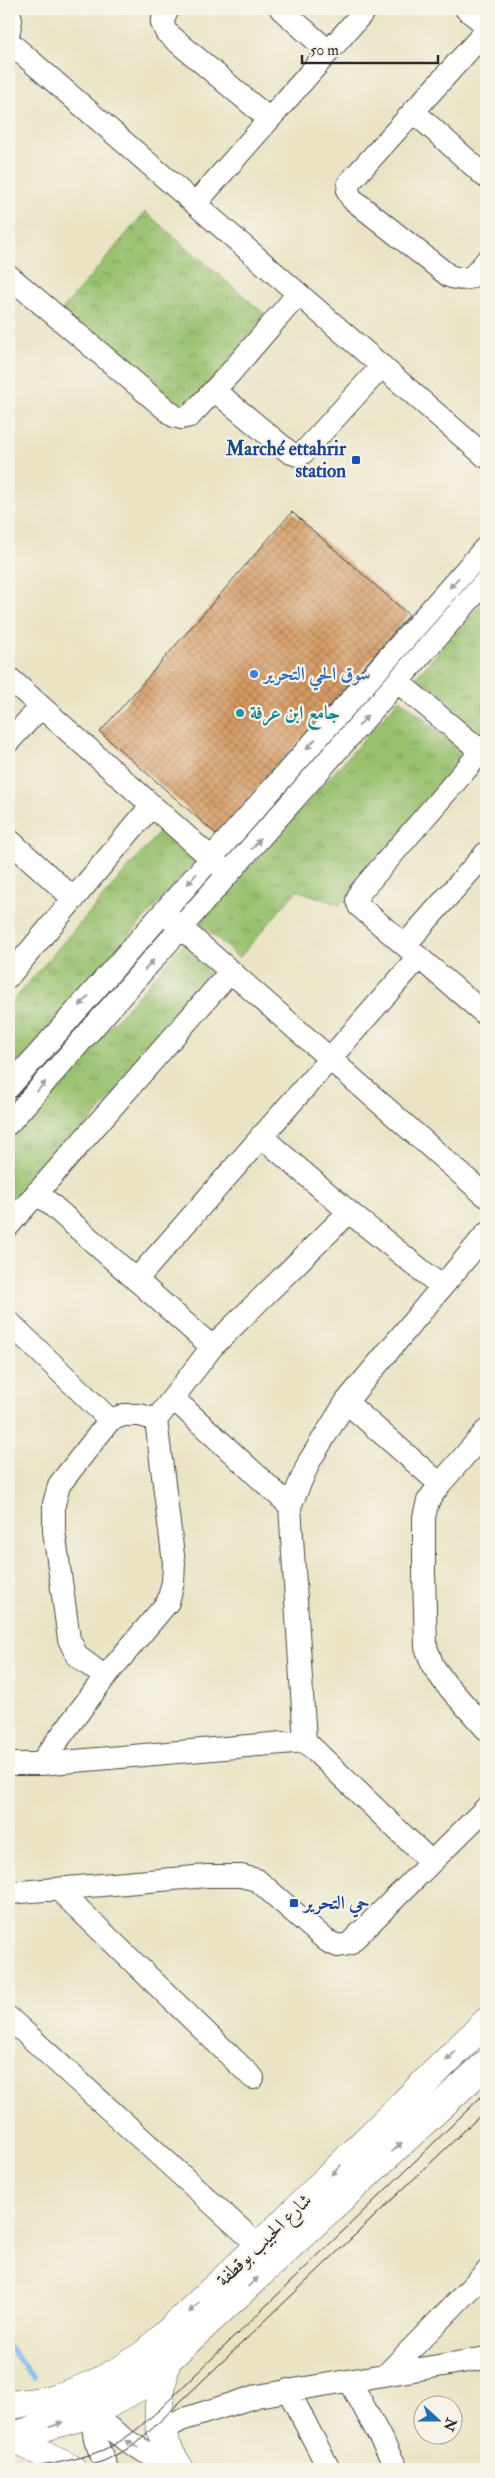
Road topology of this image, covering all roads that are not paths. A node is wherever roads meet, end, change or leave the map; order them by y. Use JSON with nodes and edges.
{"nodes":[{"id":1,"x":168,"y":9,"type":"edge"},
{"id":2,"x":281,"y":9,"type":"edge"},
{"id":3,"x":366,"y":9,"type":"edge"},
{"id":4,"x":466,"y":9,"type":"edge"},
{"id":5,"x":12,"y":23,"type":"edge"},
{"id":6,"x":486,"y":25,"type":"edge"},
{"id":7,"x":486,"y":31,"type":"edge"},
{"id":8,"x":328,"y":51,"type":"junction"},
{"id":9,"x":413,"y":111,"type":"junction"},
{"id":10,"x":269,"y":119,"type":"junction"},
{"id":11,"x":486,"y":178,"type":"edge"},
{"id":12,"x":195,"y":204,"type":"junction"},
{"id":13,"x":486,"y":261,"type":"edge"},
{"id":14,"x":9,"y":276,"type":"edge"},
{"id":15,"x":298,"y":294,"type":"junction"},
{"id":16,"x":382,"y":366,"type":"junction"},
{"id":17,"x":214,"y":390,"type":"junction"},
{"id":18,"x":483,"y":449,"type":"edge"},
{"id":19,"x":486,"y":547,"type":"edge"},
{"id":20,"x":486,"y":581,"type":"edge"},
{"id":21,"x":9,"y":678,"type":"edge"},
{"id":22,"x":398,"y":682,"type":"junction"},
{"id":23,"x":41,"y":707,"type":"junction"},
{"id":24,"x":9,"y":741,"type":"edge"},
{"id":25,"x":484,"y":749,"type":"edge"},
{"id":26,"x":152,"y":805,"type":"junction"},
{"id":27,"x":9,"y":840,"type":"edge"},
{"id":28,"x":210,"y":858,"type":"junction"},
{"id":29,"x":484,"y":859,"type":"edge"},
{"id":30,"x":230,"y":874,"type":"junction"},
{"id":31,"x":74,"y":899,"type":"junction"},
{"id":32,"x":163,"y":912,"type":"junction"},
{"id":33,"x":181,"y":928,"type":"junction"},
{"id":34,"x":412,"y":951,"type":"junction"},
{"id":35,"x":231,"y":971,"type":"junction"},
{"id":36,"x":9,"y":976,"type":"edge"},
{"id":37,"x":486,"y":1015,"type":"edge"},
{"id":38,"x":330,"y":1058,"type":"junction"},
{"id":39,"x":9,"y":1087,"type":"edge"},
{"id":40,"x":9,"y":1124,"type":"edge"},
{"id":41,"x":262,"y":1136,"type":"junction"},
{"id":42,"x":38,"y":1192,"type":"junction"},
{"id":43,"x":486,"y":1196,"type":"edge"},
{"id":44,"x":349,"y":1212,"type":"junction"},
{"id":45,"x":9,"y":1225,"type":"edge"},
{"id":46,"x":486,"y":1234,"type":"edge"},
{"id":47,"x":136,"y":1280,"type":"junction"},
{"id":48,"x":442,"y":1286,"type":"junction"},
{"id":49,"x":9,"y":1322,"type":"edge"},
{"id":50,"x":212,"y":1347,"type":"junction"},
{"id":51,"x":174,"y":1398,"type":"junction"},
{"id":52,"x":346,"y":1402,"type":"junction"},
{"id":53,"x":110,"y":1420,"type":"junction"},
{"id":54,"x":156,"y":1420,"type":"junction"},
{"id":55,"x":486,"y":1431,"type":"edge"},
{"id":56,"x":440,"y":1484,"type":"junction"},
{"id":57,"x":290,"y":1506,"type":"junction"},
{"id":58,"x":105,"y":1677,"type":"junction"},
{"id":59,"x":486,"y":1729,"type":"edge"},
{"id":60,"x":304,"y":1741,"type":"junction"},
{"id":61,"x":9,"y":1764,"type":"edge"},
{"id":62,"x":40,"y":1764,"type":"junction"},
{"id":63,"x":486,"y":1808,"type":"edge"},
{"id":64,"x":432,"y":1862,"type":"junction"},
{"id":65,"x":59,"y":1890,"type":"junction"},
{"id":66,"x":9,"y":1893,"type":"edge"},
{"id":67,"x":9,"y":2018,"type":"edge"},
{"id":68,"x":486,"y":2022,"type":"edge"},
{"id":69,"x":486,"y":2064,"type":"edge"},
{"id":70,"x":253,"y":2078,"type":"dead end"},
{"id":71,"x":259,"y":2246,"type":"junction"},
{"id":72,"x":486,"y":2272,"type":"edge"},
{"id":73,"x":486,"y":2358,"type":"edge"},
{"id":74,"x":166,"y":2363,"type":"junction"},
{"id":75,"x":386,"y":2374,"type":"junction"},
{"id":76,"x":106,"y":2378,"type":"junction"},
{"id":77,"x":350,"y":2381,"type":"junction"},
{"id":78,"x":288,"y":2390,"type":"junction"},
{"id":79,"x":51,"y":2399,"type":"junction"},
{"id":80,"x":9,"y":2405,"type":"edge"},
{"id":81,"x":91,"y":2414,"type":"junction"},
{"id":82,"x":160,"y":2432,"type":"junction"},
{"id":83,"x":10,"y":2437,"type":"edge"},
{"id":84,"x":72,"y":2469,"type":"edge"},
{"id":85,"x":107,"y":2469,"type":"edge"},
{"id":86,"x":174,"y":2469,"type":"edge"},
{"id":87,"x":180,"y":2469,"type":"edge"},
{"id":88,"x":330,"y":2469,"type":"edge"},
{"id":89,"x":397,"y":2469,"type":"edge"}],
"edges":[{"from":1,"to":10,"type":"street"},
{"from":2,"to":8,"type":"street"},
{"from":3,"to":8,"type":"street"},
{"from":4,"to":6,"type":"street"},
{"from":5,"to":12,"type":"street"},
{"from":7,"to":9,"type":"street"},
{"from":8,"to":10,"type":"street"},
{"from":9,"to":11,"type":"street"},
{"from":9,"to":13,"type":"street"},
{"from":10,"to":12,"type":"street"},
{"from":12,"to":15,"type":"street"},
{"from":14,"to":17,"type":"street"},
{"from":15,"to":16,"type":"street"},
{"from":15,"to":17,"type":"street"},
{"from":16,"to":17,"type":"street"},
{"from":16,"to":18,"type":"street"},
{"from":19,"to":28,"type":"street","one_way":true},
{"from":20,"to":22,"type":"street"},
{"from":21,"to":23,"type":"street"},
{"from":22,"to":25,"type":"street"},
{"from":30,"to":22,"type":"street","one_way":true},
{"from":23,"to":24,"type":"street"},
{"from":23,"to":26,"type":"street"},
{"from":25,"to":34,"type":"street"},
{"from":26,"to":28,"type":"street"},
{"from":26,"to":31,"type":"street"},
{"from":27,"to":31,"type":"street"},
{"from":28,"to":30,"type":"street"},
{"from":28,"to":32,"type":"street","one_way":true},
{"from":29,"to":34,"type":"street"},
{"from":30,"to":33,"type":"street"},
{"from":31,"to":36,"type":"street"},
{"from":32,"to":33,"type":"street"},
{"from":32,"to":39,"type":"street","one_way":true},
{"from":33,"to":35,"type":"street"},
{"from":40,"to":33,"type":"street","one_way":true},
{"from":34,"to":37,"type":"street"},
{"from":34,"to":38,"type":"street"},
{"from":35,"to":38,"type":"street"},
{"from":35,"to":42,"type":"street"},
{"from":38,"to":41,"type":"street"},
{"from":38,"to":43,"type":"street"},
{"from":41,"to":44,"type":"street"},
{"from":41,"to":47,"type":"street"},
{"from":42,"to":45,"type":"street"},
{"from":42,"to":47,"type":"street"},
{"from":44,"to":48,"type":"street"},
{"from":44,"to":50,"type":"street"},
{"from":46,"to":48,"type":"street"},
{"from":47,"to":50,"type":"street"},
{"from":48,"to":52,"type":"street"},
{"from":49,"to":53,"type":"street"},
{"from":50,"to":51,"type":"street"},
{"from":51,"to":54,"type":"street"},
{"from":51,"to":57,"type":"street"},
{"from":52,"to":56,"type":"street"},
{"from":52,"to":57,"type":"street"},
{"from":53,"to":54,"type":"street"},
{"from":53,"to":58,"type":"street"},
{"from":54,"to":58,"type":"street"},
{"from":55,"to":56,"type":"street"},
{"from":56,"to":59,"type":"street"},
{"from":57,"to":60,"type":"street"},
{"from":58,"to":62,"type":"street"},
{"from":60,"to":62,"type":"street"},
{"from":60,"to":64,"type":"street"},
{"from":61,"to":62,"type":"street"},
{"from":63,"to":64,"type":"street"},
{"from":64,"to":65,"type":"street"},
{"from":65,"to":66,"type":"street"},
{"from":65,"to":70,"type":"street"},
{"from":67,"to":71,"type":"street"},
{"from":68,"to":71,"type":"main road","name":"شارع الحبيب بوقطفة","one_way":true},
{"from":74,"to":69,"type":"main road","name":"شارع الحبيب بوقطفة","one_way":true},
{"from":71,"to":76,"type":"main road","name":"شارع الحبيب بوقطفة","one_way":true},
{"from":72,"to":75,"type":"street"},
{"from":73,"to":75,"type":"street"},
{"from":74,"to":81,"type":"main road","name":"شارع الحبيب بوقطفة"},
{"from":74,"to":82,"type":"main road"},
{"from":75,"to":77,"type":"street"},
{"from":76,"to":79,"type":"main road","name":"شارع الحبيب بوقطفة"},
{"from":76,"to":81,"type":"main road"},
{"from":77,"to":78,"type":"street"},
{"from":77,"to":89,"type":"street"},
{"from":78,"to":82,"type":"street"},
{"from":78,"to":88,"type":"street"},
{"from":79,"to":80,"type":"main road","name":"شارع الحبيب بوقطفة"},
{"from":79,"to":81,"type":"main road"},
{"from":83,"to":81,"type":"main road","name":"شارع الحبيب بوقطفة","one_way":true},
{"from":81,"to":85,"type":"street"},
{"from":86,"to":81,"type":"street","one_way":true},
{"from":82,"to":87,"type":"main road"},
{"from":83,"to":84,"type":"main road"}]}
